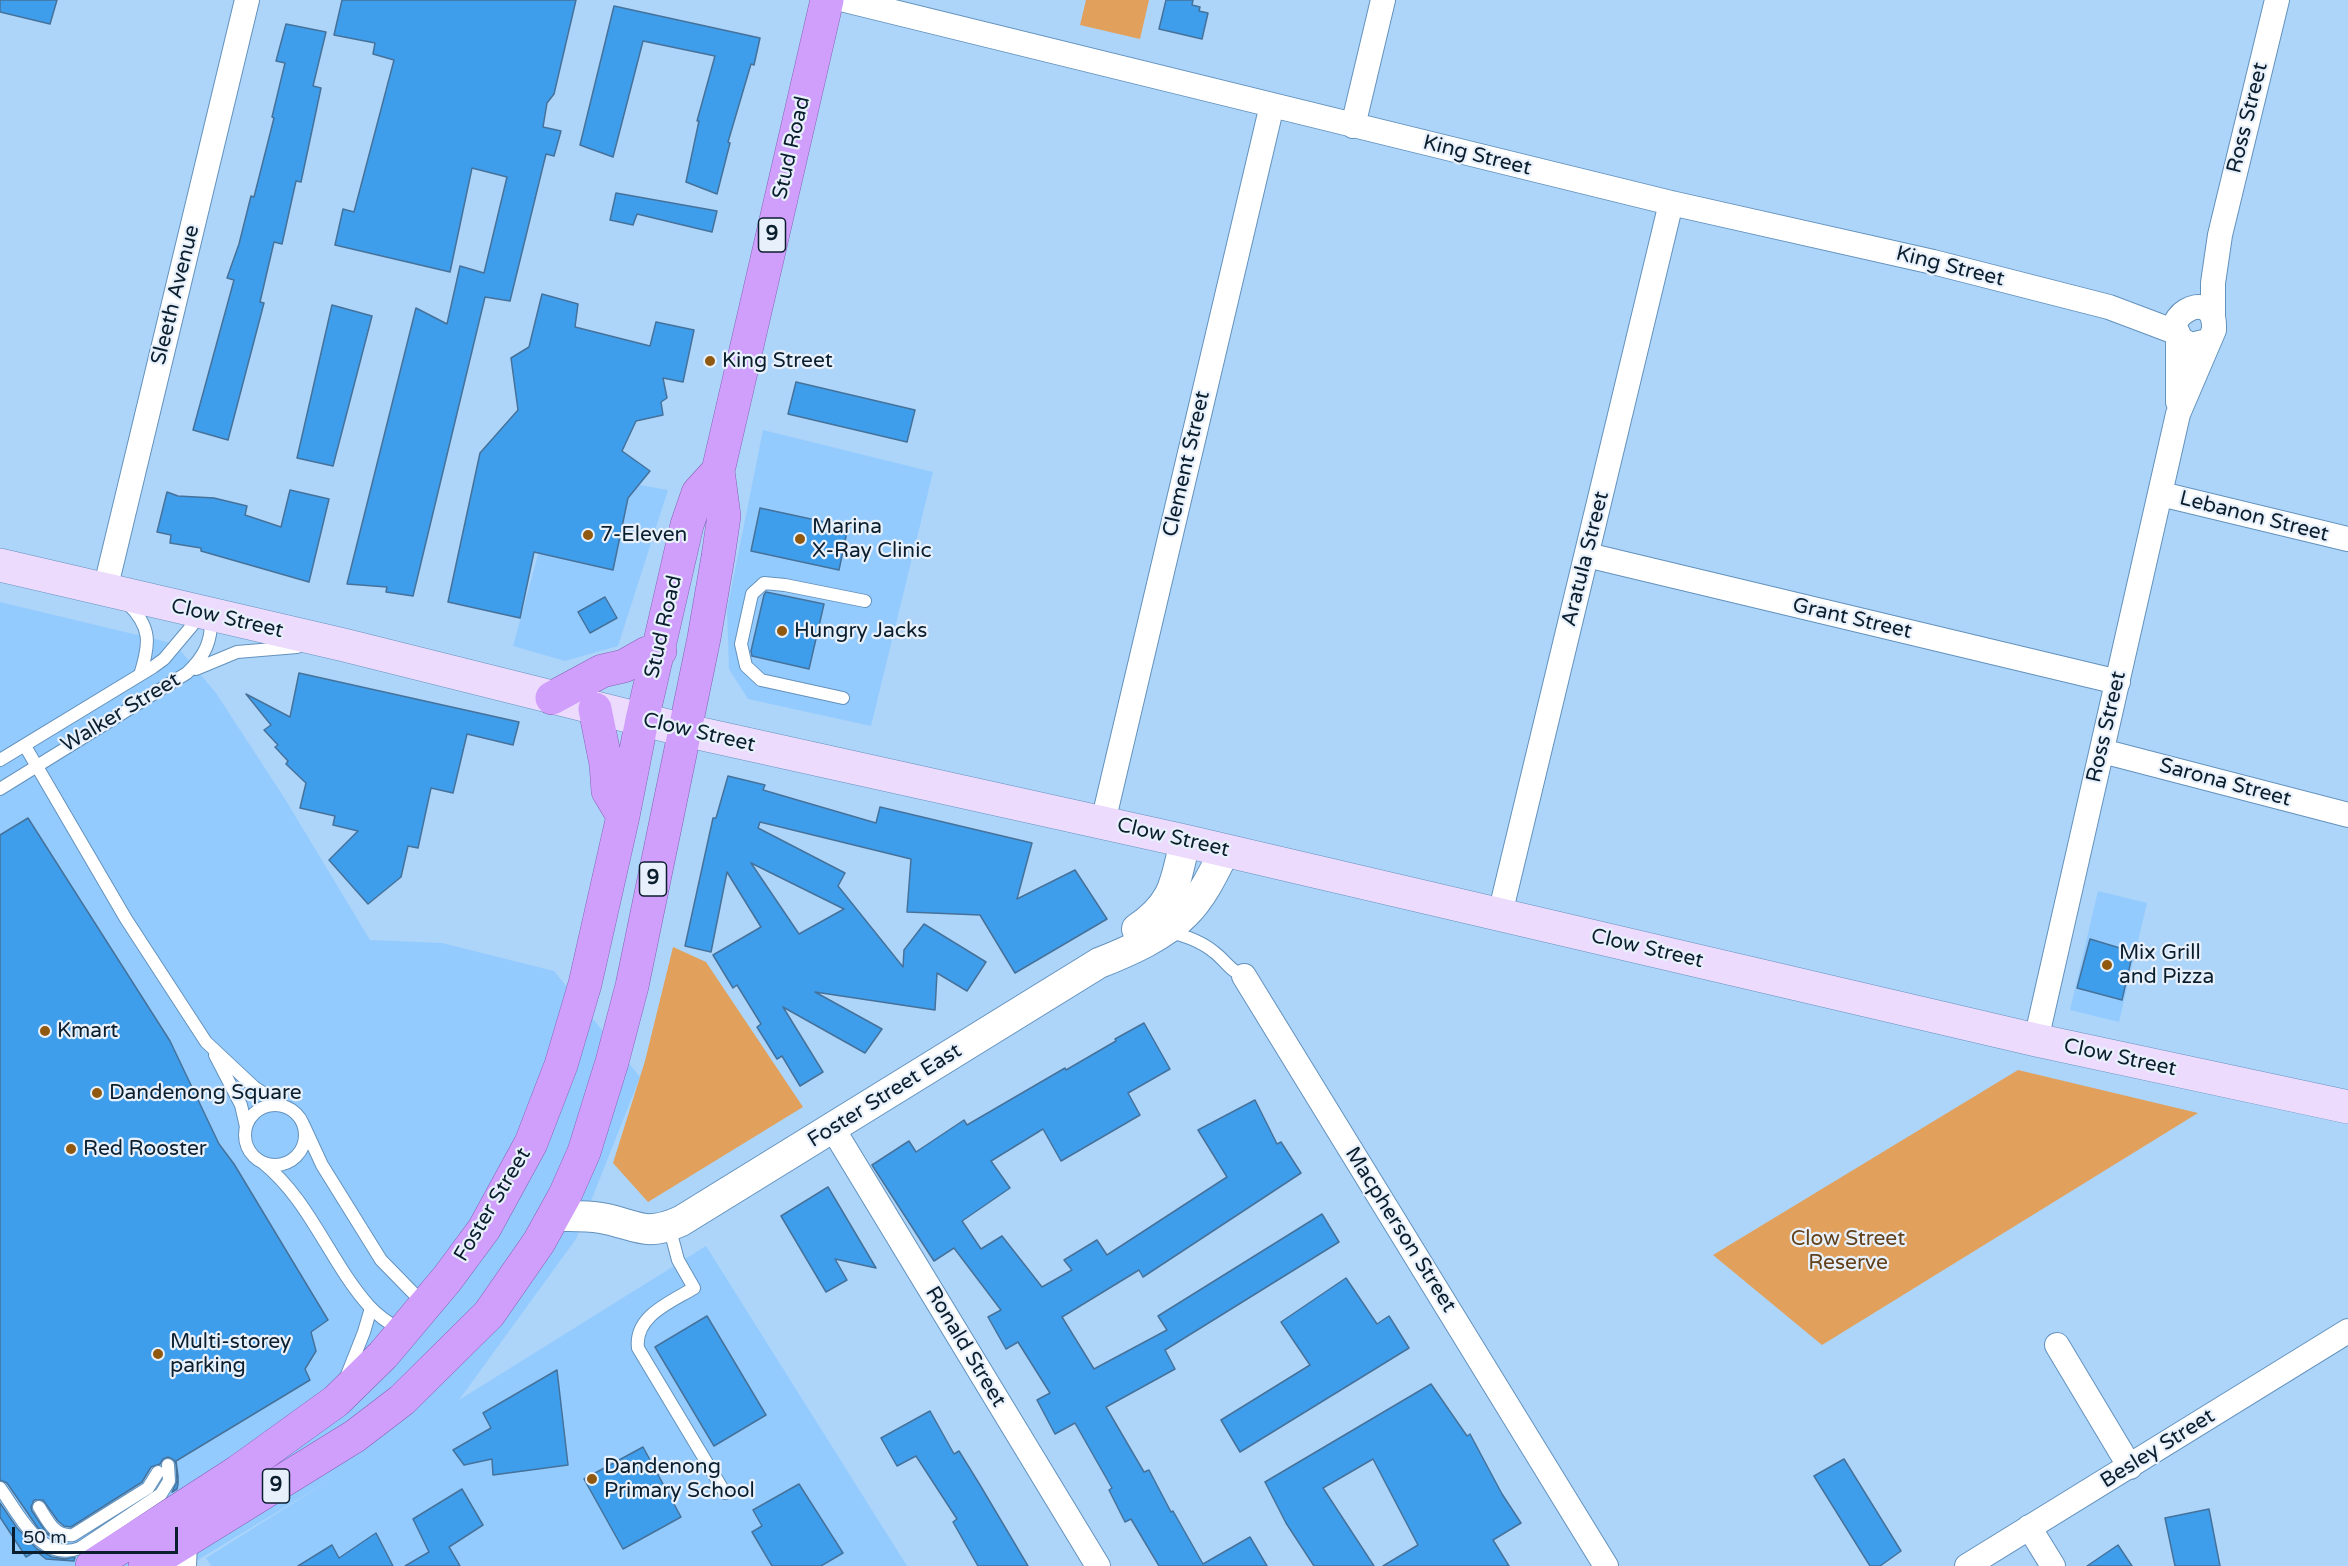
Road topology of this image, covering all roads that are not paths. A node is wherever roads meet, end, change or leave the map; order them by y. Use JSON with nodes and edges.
{"nodes":[{"id":1,"x":247,"y":0,"type":"edge"},
{"id":2,"x":827,"y":0,"type":"edge"},
{"id":3,"x":846,"y":0,"type":"edge"},
{"id":4,"x":1383,"y":0,"type":"edge"},
{"id":5,"x":2277,"y":0,"type":"edge"},
{"id":6,"x":1272,"y":105,"type":"junction"},
{"id":7,"x":1353,"y":126,"type":"junction"},
{"id":8,"x":1671,"y":203,"type":"junction"},
{"id":9,"x":2220,"y":235,"type":"junction"},
{"id":10,"x":2109,"y":307,"type":"junction"},
{"id":11,"x":2186,"y":309,"type":"junction"},
{"id":12,"x":2212,"y":317,"type":"junction"},
{"id":13,"x":2178,"y":334,"type":"junction"},
{"id":14,"x":2208,"y":340,"type":"junction"},
{"id":15,"x":2178,"y":414,"type":"junction"},
{"id":16,"x":718,"y":471,"type":"junction"},
{"id":17,"x":2161,"y":494,"type":"junction"},
{"id":18,"x":2348,"y":540,"type":"edge"},
{"id":19,"x":1587,"y":555,"type":"junction"},
{"id":20,"x":0,"y":565,"type":"edge"},
{"id":21,"x":110,"y":591,"type":"junction"},
{"id":22,"x":866,"y":601,"type":"dead end"},
{"id":23,"x":206,"y":614,"type":"junction"},
{"id":24,"x":344,"y":645,"type":"junction"},
{"id":25,"x":660,"y":651,"type":"junction"},
{"id":26,"x":188,"y":673,"type":"junction"},
{"id":27,"x":140,"y":675,"type":"junction"},
{"id":28,"x":2118,"y":682,"type":"junction"},
{"id":29,"x":552,"y":698,"type":"junction"},
{"id":30,"x":843,"y":698,"type":"dead end"},
{"id":31,"x":595,"y":709,"type":"junction"},
{"id":32,"x":642,"y":720,"type":"junction"},
{"id":33,"x":684,"y":730,"type":"junction"},
{"id":34,"x":25,"y":746,"type":"junction"},
{"id":35,"x":2102,"y":751,"type":"junction"},
{"id":36,"x":0,"y":760,"type":"edge"},
{"id":37,"x":36,"y":766,"type":"junction"},
{"id":38,"x":0,"y":789,"type":"edge"},
{"id":39,"x":2348,"y":815,"type":"edge"},
{"id":40,"x":623,"y":816,"type":"junction"},
{"id":41,"x":1103,"y":822,"type":"junction"},
{"id":42,"x":1185,"y":841,"type":"junction"},
{"id":43,"x":1225,"y":850,"type":"junction"},
{"id":44,"x":1500,"y":914,"type":"junction"},
{"id":45,"x":1162,"y":930,"type":"junction"},
{"id":46,"x":1099,"y":963,"type":"junction"},
{"id":47,"x":1244,"y":976,"type":"joint"},
{"id":48,"x":2036,"y":1040,"type":"junction"},
{"id":49,"x":212,"y":1049,"type":"junction"},
{"id":50,"x":283,"y":1106,"type":"junction"},
{"id":51,"x":2348,"y":1107,"type":"edge"},
{"id":52,"x":304,"y":1126,"type":"junction"},
{"id":53,"x":832,"y":1129,"type":"junction"},
{"id":54,"x":245,"y":1134,"type":"junction"},
{"id":55,"x":262,"y":1162,"type":"junction"},
{"id":56,"x":554,"y":1216,"type":"junction"},
{"id":57,"x":669,"y":1226,"type":"junction"},
{"id":58,"x":424,"y":1304,"type":"junction"},
{"id":59,"x":371,"y":1308,"type":"junction"},
{"id":60,"x":2348,"y":1331,"type":"edge"},
{"id":61,"x":403,"y":1332,"type":"junction"},
{"id":62,"x":2058,"y":1345,"type":"dead end"},
{"id":63,"x":450,"y":1353,"type":"junction"},
{"id":64,"x":336,"y":1401,"type":"junction"},
{"id":65,"x":2130,"y":1467,"type":"junction"},
{"id":66,"x":0,"y":1488,"type":"edge"},
{"id":67,"x":725,"y":1493,"type":"dead end"},
{"id":68,"x":39,"y":1507,"type":"dead end"},
{"id":69,"x":2029,"y":1527,"type":"junction"},
{"id":70,"x":185,"y":1554,"type":"edge"},
{"id":71,"x":92,"y":1566,"type":"edge"},
{"id":72,"x":145,"y":1566,"type":"edge"},
{"id":73,"x":1098,"y":1566,"type":"edge"},
{"id":74,"x":1606,"y":1566,"type":"edge"},
{"id":75,"x":1967,"y":1566,"type":"edge"},
{"id":76,"x":2053,"y":1566,"type":"edge"}],
"edges":[{"from":1,"to":21,"type":"street","name":"Sleeth Avenue"},
{"from":2,"to":16,"type":"highway","name":"Stud Road","number":"9"},
{"from":3,"to":6,"type":"street","name":"King Street"},
{"from":4,"to":7,"type":"street"},
{"from":5,"to":9,"type":"street","name":"Ross Street"},
{"from":6,"to":7,"type":"street","name":"King Street"},
{"from":6,"to":41,"type":"street","name":"Clement Street"},
{"from":7,"to":8,"type":"street","name":"King Street"},
{"from":8,"to":10,"type":"street","name":"King Street"},
{"from":8,"to":19,"type":"street","name":"Aratula Street"},
{"from":9,"to":11,"type":"street","name":"Ross Street"},
{"from":9,"to":12,"type":"street","name":"Ross Street"},
{"from":10,"to":11,"type":"street","name":"King Street"},
{"from":10,"to":13,"type":"street","name":"King Street"},
{"from":11,"to":12,"type":"street"},
{"from":11,"to":13,"type":"street"},
{"from":12,"to":14,"type":"street"},
{"from":13,"to":14,"type":"street"},
{"from":13,"to":15,"type":"street","name":"Ross Street"},
{"from":14,"to":15,"type":"street","name":"Ross Street"},
{"from":15,"to":17,"type":"street","name":"Ross Street"},
{"from":16,"to":25,"type":"highway","name":"Stud Road","number":"9"},
{"from":16,"to":33,"type":"highway","name":"Stud Road","number":"9"},
{"from":17,"to":18,"type":"street","name":"Lebanon Street"},
{"from":17,"to":28,"type":"street","name":"Ross Street"},
{"from":19,"to":28,"type":"street","name":"Grant Street"},
{"from":19,"to":44,"type":"street","name":"Aratula Street"},
{"from":20,"to":21,"type":"main road","name":"Clow Street"},
{"from":21,"to":23,"type":"main road","name":"Clow Street"},
{"from":21,"to":27,"type":"lane"},
{"from":22,"to":30,"type":"lane"},
{"from":23,"to":24,"type":"main road","name":"Clow Street"},
{"from":23,"to":26,"type":"lane","name":"Walker Street"},
{"from":23,"to":27,"type":"lane","name":"Walker Street"},
{"from":24,"to":26,"type":"lane"},
{"from":24,"to":29,"type":"main road","name":"Clow Street"},
{"from":25,"to":29,"type":"highway"},
{"from":25,"to":32,"type":"highway","name":"Stud Road","number":"9"},
{"from":26,"to":37,"type":"lane","name":"Walker Street"},
{"from":27,"to":34,"type":"lane","name":"Walker Street"},
{"from":28,"to":35,"type":"street","name":"Ross Street"},
{"from":29,"to":31,"type":"main road","name":"Clow Street"},
{"from":31,"to":32,"type":"main road","name":"Clow Street"},
{"from":31,"to":40,"type":"highway"},
{"from":32,"to":33,"type":"main road","name":"Clow Street"},
{"from":32,"to":40,"type":"highway","name":"Foster Street","number":"9"},
{"from":33,"to":41,"type":"main road","name":"Clow Street"},
{"from":33,"to":56,"type":"highway","number":"9"},
{"from":34,"to":36,"type":"lane","name":"Walker Street"},
{"from":34,"to":37,"type":"lane"},
{"from":35,"to":39,"type":"street","name":"Sarona Street"},
{"from":35,"to":48,"type":"street","name":"Ross Street"},
{"from":37,"to":38,"type":"lane","name":"Walker Street"},
{"from":37,"to":49,"type":"lane"},
{"from":40,"to":58,"type":"highway","name":"Foster Street","number":"9"},
{"from":41,"to":42,"type":"main road","name":"Clow Street"},
{"from":42,"to":43,"type":"main road","name":"Clow Street"},
{"from":42,"to":46,"type":"street","name":"Foster Street East"},
{"from":43,"to":44,"type":"main road","name":"Clow Street"},
{"from":43,"to":45,"type":"street","name":"Foster Street East"},
{"from":44,"to":48,"type":"main road","name":"Clow Street"},
{"from":45,"to":46,"type":"street","name":"Foster Street East"},
{"from":45,"to":47,"type":"lane","name":"Macpherson Street"},
{"from":46,"to":53,"type":"street","name":"Foster Street East"},
{"from":47,"to":74,"type":"street","name":"Macpherson Street"},
{"from":48,"to":51,"type":"main road","name":"Clow Street"},
{"from":49,"to":50,"type":"lane"},
{"from":49,"to":54,"type":"lane"},
{"from":50,"to":52,"type":"lane"},
{"from":50,"to":54,"type":"lane"},
{"from":52,"to":55,"type":"lane"},
{"from":52,"to":58,"type":"lane"},
{"from":53,"to":57,"type":"street","name":"Foster Street East"},
{"from":53,"to":73,"type":"street","name":"Ronald Street"},
{"from":54,"to":55,"type":"lane"},
{"from":55,"to":59,"type":"lane"},
{"from":56,"to":57,"type":"street"},
{"from":56,"to":63,"type":"highway","number":"9"},
{"from":57,"to":67,"type":"lane"},
{"from":58,"to":61,"type":"highway","name":"Foster Street","number":"9"},
{"from":58,"to":63,"type":"highway"},
{"from":59,"to":61,"type":"lane"},
{"from":59,"to":64,"type":"lane"},
{"from":60,"to":65,"type":"street","name":"Besley Street"},
{"from":61,"to":63,"type":"highway"},
{"from":61,"to":64,"type":"highway","name":"Foster Street","number":"9"},
{"from":62,"to":65,"type":"street"},
{"from":63,"to":70,"type":"highway","number":"9"},
{"from":64,"to":71,"type":"highway","name":"Foster Street","number":"9"},
{"from":65,"to":69,"type":"street","name":"Besley Street"},
{"from":66,"to":68,"type":"lane"},
{"from":69,"to":75,"type":"street","name":"Besley Street"},
{"from":69,"to":76,"type":"street"},
{"from":70,"to":72,"type":"highway","number":"9"}]}
